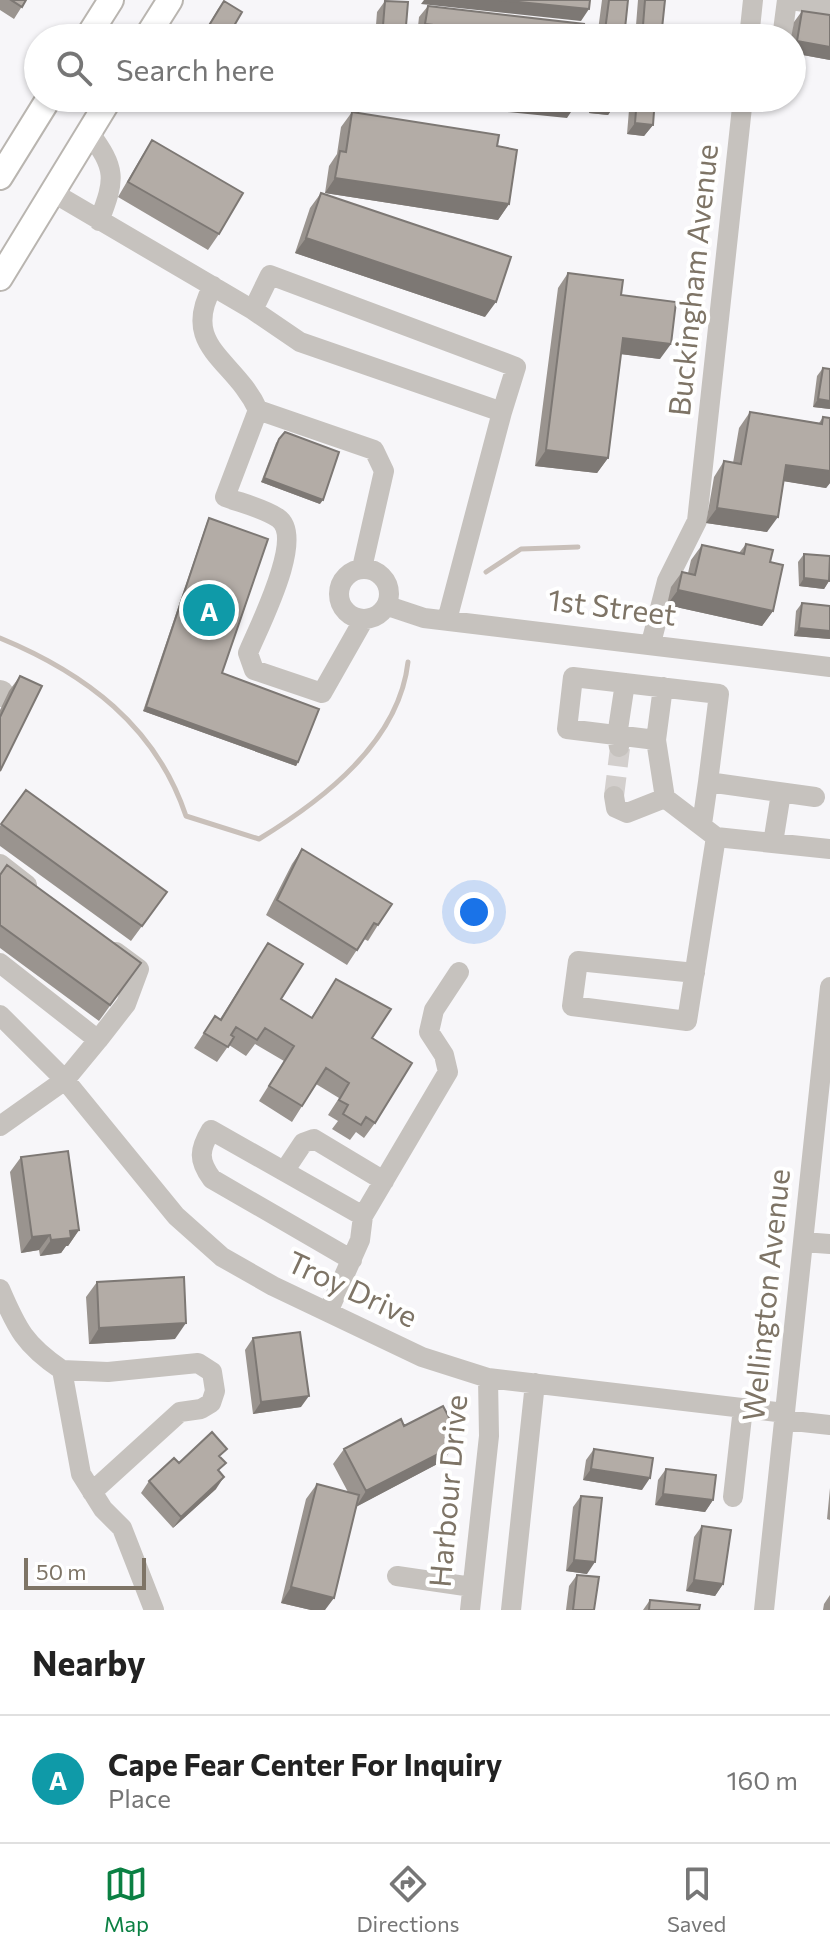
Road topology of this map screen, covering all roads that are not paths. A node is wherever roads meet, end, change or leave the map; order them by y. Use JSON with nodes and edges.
{"nodes":[{"id":1,"x":111,"y":0,"type":"edge"},
{"id":2,"x":170,"y":0,"type":"edge"},
{"id":3,"x":753,"y":0,"type":"edge"},
{"id":4,"x":788,"y":0,"type":"edge"},
{"id":5,"x":830,"y":5,"type":"edge"},
{"id":6,"x":96,"y":24,"type":"edge"},
{"id":7,"x":155,"y":24,"type":"edge"},
{"id":8,"x":750,"y":24,"type":"edge"},
{"id":9,"x":784,"y":24,"type":"edge"},
{"id":10,"x":40,"y":112,"type":"edge"},
{"id":11,"x":101,"y":112,"type":"edge"},
{"id":12,"x":742,"y":112,"type":"edge"},
{"id":13,"x":89,"y":132,"type":"junction"},
{"id":14,"x":0,"y":177,"type":"edge"},
{"id":15,"x":52,"y":192,"type":"junction"},
{"id":16,"x":99,"y":221,"type":"junction"},
{"id":17,"x":0,"y":278,"type":"edge"},
{"id":18,"x":213,"y":286,"type":"junction"},
{"id":19,"x":253,"y":310,"type":"junction"},
{"id":20,"x":258,"y":410,"type":"junction"},
{"id":21,"x":502,"y":412,"type":"junction"},
{"id":22,"x":362,"y":568,"type":"junction"},
{"id":23,"x":388,"y":606,"type":"junction"},
{"id":24,"x":364,"y":619,"type":"junction"},
{"id":25,"x":447,"y":620,"type":"junction"},
{"id":26,"x":651,"y":643,"type":"junction"},
{"id":27,"x":830,"y":667,"type":"edge"},
{"id":28,"x":625,"y":683,"type":"junction"},
{"id":29,"x":663,"y":687,"type":"junction"},
{"id":30,"x":0,"y":690,"type":"edge"},
{"id":31,"x":0,"y":697,"type":"edge"},
{"id":32,"x":656,"y":740,"type":"junction"},
{"id":33,"x":618,"y":742,"type":"junction"},
{"id":34,"x":708,"y":782,"type":"junction"},
{"id":35,"x":781,"y":793,"type":"junction"},
{"id":36,"x":614,"y":796,"type":"dead end"},
{"id":37,"x":815,"y":797,"type":"dead end"},
{"id":38,"x":665,"y":798,"type":"junction"},
{"id":39,"x":709,"y":831,"type":"junction"},
{"id":40,"x":773,"y":843,"type":"junction"},
{"id":41,"x":830,"y":849,"type":"edge"},
{"id":42,"x":0,"y":864,"type":"edge"},
{"id":43,"x":38,"y":893,"type":"edge"},
{"id":44,"x":101,"y":940,"type":"edge"},
{"id":45,"x":0,"y":963,"type":"edge"},
{"id":46,"x":459,"y":972,"type":"dead end"},
{"id":47,"x":695,"y":973,"type":"junction"},
{"id":48,"x":830,"y":987,"type":"edge"},
{"id":49,"x":0,"y":1015,"type":"edge"},
{"id":50,"x":98,"y":1040,"type":"junction"},
{"id":51,"x":65,"y":1080,"type":"junction"},
{"id":52,"x":824,"y":1091,"type":"edge"},
{"id":53,"x":0,"y":1126,"type":"edge"},
{"id":54,"x":285,"y":1170,"type":"junction"},
{"id":55,"x":384,"y":1181,"type":"junction"},
{"id":56,"x":363,"y":1216,"type":"junction"},
{"id":57,"x":803,"y":1242,"type":"junction"},
{"id":58,"x":830,"y":1244,"type":"edge"},
{"id":59,"x":352,"y":1260,"type":"junction"},
{"id":60,"x":0,"y":1289,"type":"edge"},
{"id":61,"x":328,"y":1312,"type":"junction"},
{"id":62,"x":62,"y":1370,"type":"junction"},
{"id":63,"x":488,"y":1378,"type":"junction"},
{"id":64,"x":535,"y":1383,"type":"junction"},
{"id":65,"x":743,"y":1408,"type":"junction"},
{"id":66,"x":785,"y":1416,"type":"junction"},
{"id":67,"x":830,"y":1425,"type":"edge"},
{"id":68,"x":92,"y":1492,"type":"junction"},
{"id":69,"x":733,"y":1497,"type":"dead end"},
{"id":70,"x":397,"y":1576,"type":"dead end"},
{"id":71,"x":472,"y":1587,"type":"junction"},
{"id":72,"x":154,"y":1610,"type":"edge"},
{"id":73,"x":470,"y":1610,"type":"edge"},
{"id":74,"x":511,"y":1610,"type":"edge"},
{"id":75,"x":764,"y":1610,"type":"edge"}],
"edges":[{"from":1,"to":6,"type":"main road"},
{"from":2,"to":7,"type":"main road"},
{"from":3,"to":8,"type":"street"},
{"from":4,"to":5,"type":"street"},
{"from":4,"to":9,"type":"street"},
{"from":10,"to":14,"type":"main road"},
{"from":11,"to":13,"type":"main road"},
{"from":12,"to":26,"type":"street","name":"Buckingham Avenue"},
{"from":13,"to":15,"type":"main road"},
{"from":13,"to":16,"type":"street"},
{"from":15,"to":16,"type":"street"},
{"from":15,"to":17,"type":"main road"},
{"from":16,"to":18,"type":"street"},
{"from":18,"to":19,"type":"street"},
{"from":18,"to":20,"type":"street"},
{"from":19,"to":21,"type":"street"},
{"from":19,"to":21,"type":"street"},
{"from":20,"to":22,"type":"street"},
{"from":20,"to":24,"type":"street"},
{"from":21,"to":25,"type":"street"},
{"from":22,"to":23,"type":"street"},
{"from":22,"to":24,"type":"street"},
{"from":23,"to":24,"type":"street"},
{"from":23,"to":25,"type":"street","name":"1st Street"},
{"from":25,"to":26,"type":"street","name":"1st Street"},
{"from":26,"to":27,"type":"street","name":"1st Street"},
{"from":28,"to":29,"type":"street"},
{"from":28,"to":33,"type":"street"},
{"from":28,"to":33,"type":"street"},
{"from":29,"to":32,"type":"street"},
{"from":29,"to":34,"type":"street"},
{"from":30,"to":31,"type":"street"},
{"from":32,"to":33,"type":"street"},
{"from":32,"to":38,"type":"street"},
{"from":34,"to":35,"type":"street"},
{"from":34,"to":39,"type":"street"},
{"from":35,"to":37,"type":"street"},
{"from":35,"to":40,"type":"street"},
{"from":36,"to":38,"type":"street"},
{"from":38,"to":39,"type":"street"},
{"from":39,"to":40,"type":"street"},
{"from":39,"to":47,"type":"street"},
{"from":40,"to":41,"type":"street"},
{"from":42,"to":43,"type":"street"},
{"from":44,"to":50,"type":"street"},
{"from":45,"to":50,"type":"street"},
{"from":46,"to":55,"type":"street"},
{"from":47,"to":47,"type":"street"},
{"from":48,"to":52,"type":"street","name":"Wellington Avenue"},
{"from":49,"to":51,"type":"street","name":"Troy Drive"},
{"from":50,"to":51,"type":"street"},
{"from":51,"to":53,"type":"street"},
{"from":51,"to":61,"type":"street","name":"Troy Drive"},
{"from":52,"to":57,"type":"street","name":"Wellington Avenue"},
{"from":54,"to":55,"type":"street"},
{"from":54,"to":56,"type":"street"},
{"from":54,"to":59,"type":"street"},
{"from":55,"to":56,"type":"street"},
{"from":56,"to":59,"type":"street"},
{"from":57,"to":58,"type":"street"},
{"from":57,"to":66,"type":"street","name":"Wellington Avenue"},
{"from":59,"to":61,"type":"street"},
{"from":60,"to":62,"type":"street"},
{"from":61,"to":63,"type":"street","name":"Troy Drive"},
{"from":62,"to":68,"type":"street"},
{"from":62,"to":68,"type":"street"},
{"from":63,"to":64,"type":"street","name":"Troy Drive"},
{"from":63,"to":71,"type":"street","name":"Harbour Drive"},
{"from":64,"to":65,"type":"street","name":"Troy Drive"},
{"from":64,"to":74,"type":"street"},
{"from":65,"to":66,"type":"street","name":"Troy Drive"},
{"from":65,"to":69,"type":"street"},
{"from":66,"to":67,"type":"street","name":"Troy Drive"},
{"from":66,"to":75,"type":"street","name":"Wellington Avenue"},
{"from":68,"to":72,"type":"street"},
{"from":70,"to":71,"type":"street"},
{"from":71,"to":73,"type":"street","name":"Harbour Drive"}]}
